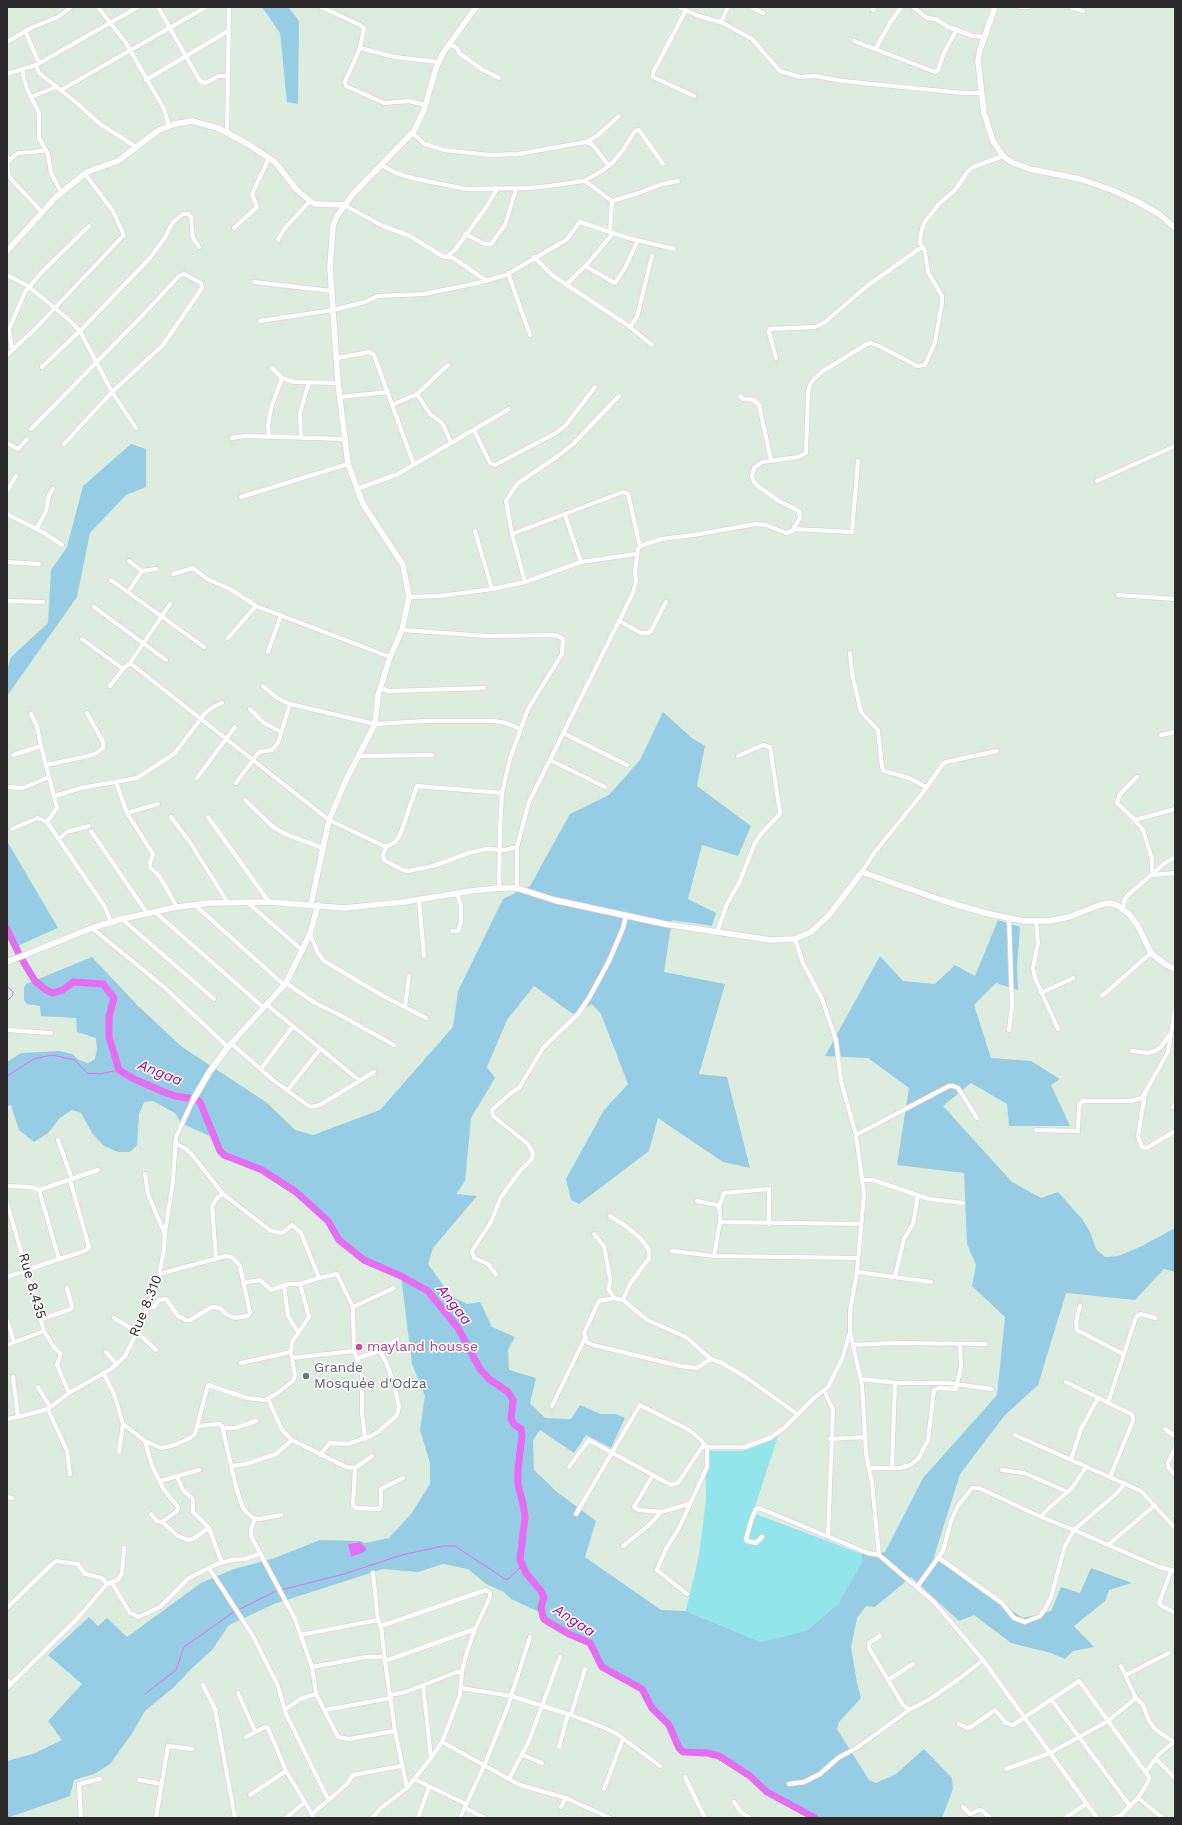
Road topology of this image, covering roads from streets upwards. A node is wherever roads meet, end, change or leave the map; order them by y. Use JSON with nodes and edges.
{"nodes":[{"id":1,"x":71,"y":7,"type":"edge"},
{"id":2,"x":98,"y":7,"type":"edge"},
{"id":3,"x":138,"y":7,"type":"edge"},
{"id":4,"x":158,"y":7,"type":"edge"},
{"id":5,"x":206,"y":7,"type":"edge"},
{"id":6,"x":229,"y":7,"type":"edge"},
{"id":7,"x":321,"y":7,"type":"edge"},
{"id":8,"x":476,"y":7,"type":"edge"},
{"id":9,"x":679,"y":7,"type":"edge"},
{"id":10,"x":728,"y":7,"type":"edge"},
{"id":11,"x":751,"y":7,"type":"edge"},
{"id":12,"x":901,"y":7,"type":"edge"},
{"id":13,"x":913,"y":7,"type":"edge"},
{"id":14,"x":995,"y":7,"type":"edge"},
{"id":15,"x":1020,"y":7,"type":"edge"},
{"id":16,"x":1029,"y":7,"type":"edge"},
{"id":17,"x":1071,"y":7,"type":"edge"},
{"id":18,"x":686,"y":10,"type":"junction"},
{"id":19,"x":1083,"y":12,"type":"dead end"},
{"id":20,"x":763,"y":13,"type":"dead end"},
{"id":21,"x":111,"y":22,"type":"junction"},
{"id":22,"x":721,"y":22,"type":"junction"},
{"id":23,"x":170,"y":28,"type":"junction"},
{"id":24,"x":957,"y":29,"type":"junction"},
{"id":25,"x":25,"y":31,"type":"junction"},
{"id":26,"x":228,"y":31,"type":"junction"},
{"id":27,"x":985,"y":37,"type":"junction"},
{"id":28,"x":854,"y":41,"type":"dead end"},
{"id":29,"x":7,"y":42,"type":"edge"},
{"id":30,"x":449,"y":44,"type":"junction"},
{"id":31,"x":360,"y":48,"type":"junction"},
{"id":32,"x":876,"y":48,"type":"junction"},
{"id":33,"x":129,"y":51,"type":"junction"},
{"id":34,"x":186,"y":56,"type":"junction"},
{"id":35,"x":438,"y":62,"type":"junction"},
{"id":36,"x":37,"y":64,"type":"junction"},
{"id":37,"x":23,"y":69,"type":"junction"},
{"id":38,"x":7,"y":74,"type":"edge"},
{"id":39,"x":227,"y":76,"type":"junction"},
{"id":40,"x":499,"y":78,"type":"dead end"},
{"id":41,"x":146,"y":80,"type":"junction"},
{"id":42,"x":56,"y":87,"type":"junction"},
{"id":43,"x":61,"y":90,"type":"junction"},
{"id":44,"x":982,"y":93,"type":"junction"},
{"id":45,"x":694,"y":96,"type":"dead end"},
{"id":46,"x":31,"y":97,"type":"junction"},
{"id":47,"x":425,"y":105,"type":"junction"},
{"id":48,"x":619,"y":116,"type":"dead end"},
{"id":49,"x":169,"y":126,"type":"junction"},
{"id":50,"x":227,"y":132,"type":"junction"},
{"id":51,"x":412,"y":134,"type":"junction"},
{"id":52,"x":586,"y":142,"type":"junction"},
{"id":53,"x":136,"y":147,"type":"junction"},
{"id":54,"x":46,"y":150,"type":"junction"},
{"id":55,"x":7,"y":155,"type":"edge"},
{"id":56,"x":1003,"y":156,"type":"junction"},
{"id":57,"x":269,"y":158,"type":"junction"},
{"id":58,"x":7,"y":162,"type":"edge"},
{"id":59,"x":663,"y":164,"type":"dead end"},
{"id":60,"x":381,"y":166,"type":"junction"},
{"id":61,"x":609,"y":166,"type":"junction"},
{"id":62,"x":85,"y":174,"type":"junction"},
{"id":63,"x":585,"y":181,"type":"junction"},
{"id":64,"x":678,"y":181,"type":"dead end"},
{"id":65,"x":497,"y":189,"type":"junction"},
{"id":66,"x":516,"y":189,"type":"junction"},
{"id":67,"x":61,"y":192,"type":"junction"},
{"id":68,"x":310,"y":201,"type":"junction"},
{"id":69,"x":612,"y":201,"type":"junction"},
{"id":70,"x":344,"y":205,"type":"junction"},
{"id":71,"x":42,"y":212,"type":"junction"},
{"id":72,"x":89,"y":226,"type":"dead end"},
{"id":73,"x":234,"y":228,"type":"dead end"},
{"id":74,"x":1175,"y":228,"type":"edge"},
{"id":75,"x":611,"y":232,"type":"junction"},
{"id":76,"x":465,"y":234,"type":"junction"},
{"id":77,"x":278,"y":240,"type":"dead end"},
{"id":78,"x":638,"y":240,"type":"junction"},
{"id":79,"x":199,"y":247,"type":"dead end"},
{"id":80,"x":922,"y":247,"type":"junction"},
{"id":81,"x":674,"y":249,"type":"dead end"},
{"id":82,"x":7,"y":251,"type":"edge"},
{"id":83,"x":652,"y":256,"type":"dead end"},
{"id":84,"x":446,"y":257,"type":"junction"},
{"id":85,"x":534,"y":258,"type":"junction"},
{"id":86,"x":585,"y":266,"type":"junction"},
{"id":87,"x":508,"y":273,"type":"junction"},
{"id":88,"x":7,"y":275,"type":"edge"},
{"id":89,"x":487,"y":281,"type":"junction"},
{"id":90,"x":254,"y":282,"type":"dead end"},
{"id":91,"x":566,"y":285,"type":"junction"},
{"id":92,"x":28,"y":286,"type":"junction"},
{"id":93,"x":332,"y":290,"type":"junction"},
{"id":94,"x":55,"y":308,"type":"junction"},
{"id":95,"x":334,"y":310,"type":"junction"},
{"id":96,"x":260,"y":321,"type":"dead end"},
{"id":97,"x":630,"y":327,"type":"junction"},
{"id":98,"x":80,"y":331,"type":"junction"},
{"id":99,"x":530,"y":334,"type":"dead end"},
{"id":100,"x":652,"y":345,"type":"dead end"},
{"id":101,"x":12,"y":350,"type":"junction"},
{"id":102,"x":7,"y":354,"type":"edge"},
{"id":103,"x":337,"y":358,"type":"junction"},
{"id":104,"x":776,"y":358,"type":"dead end"},
{"id":105,"x":97,"y":361,"type":"junction"},
{"id":106,"x":448,"y":365,"type":"dead end"},
{"id":107,"x":42,"y":367,"type":"dead end"},
{"id":108,"x":272,"y":368,"type":"dead end"},
{"id":109,"x":282,"y":378,"type":"junction"},
{"id":110,"x":309,"y":382,"type":"junction"},
{"id":111,"x":338,"y":383,"type":"junction"},
{"id":112,"x":595,"y":387,"type":"dead end"},
{"id":113,"x":112,"y":392,"type":"junction"},
{"id":114,"x":388,"y":392,"type":"junction"},
{"id":115,"x":417,"y":394,"type":"junction"},
{"id":116,"x":619,"y":396,"type":"dead end"},
{"id":117,"x":740,"y":396,"type":"dead end"},
{"id":118,"x":340,"y":398,"type":"junction"},
{"id":119,"x":392,"y":405,"type":"junction"},
{"id":120,"x":510,"y":410,"type":"dead end"},
{"id":121,"x":136,"y":428,"type":"dead end"},
{"id":122,"x":31,"y":429,"type":"dead end"},
{"id":123,"x":474,"y":430,"type":"junction"},
{"id":124,"x":269,"y":437,"type":"junction"},
{"id":125,"x":232,"y":438,"type":"dead end"},
{"id":126,"x":301,"y":438,"type":"junction"},
{"id":127,"x":27,"y":439,"type":"dead end"},
{"id":128,"x":345,"y":439,"type":"junction"},
{"id":129,"x":451,"y":442,"type":"junction"},
{"id":130,"x":7,"y":443,"type":"edge"},
{"id":131,"x":64,"y":444,"type":"dead end"},
{"id":132,"x":1175,"y":446,"type":"edge"},
{"id":133,"x":771,"y":460,"type":"junction"},
{"id":134,"x":858,"y":461,"type":"dead end"},
{"id":135,"x":348,"y":464,"type":"junction"},
{"id":136,"x":414,"y":465,"type":"junction"},
{"id":137,"x":16,"y":476,"type":"dead end"},
{"id":138,"x":1097,"y":481,"type":"dead end"},
{"id":139,"x":53,"y":489,"type":"dead end"},
{"id":140,"x":357,"y":489,"type":"junction"},
{"id":141,"x":7,"y":491,"type":"edge"},
{"id":142,"x":241,"y":497,"type":"dead end"},
{"id":143,"x":7,"y":514,"type":"edge"},
{"id":144,"x":565,"y":515,"type":"junction"},
{"id":145,"x":37,"y":528,"type":"junction"},
{"id":146,"x":793,"y":529,"type":"junction"},
{"id":147,"x":475,"y":531,"type":"dead end"},
{"id":148,"x":512,"y":534,"type":"junction"},
{"id":149,"x":62,"y":545,"type":"dead end"},
{"id":150,"x":640,"y":546,"type":"junction"},
{"id":151,"x":636,"y":554,"type":"junction"},
{"id":152,"x":129,"y":561,"type":"dead end"},
{"id":153,"x":7,"y":562,"type":"edge"},
{"id":154,"x":581,"y":562,"type":"junction"},
{"id":155,"x":39,"y":564,"type":"dead end"},
{"id":156,"x":156,"y":569,"type":"dead end"},
{"id":157,"x":142,"y":571,"type":"junction"},
{"id":158,"x":173,"y":574,"type":"dead end"},
{"id":159,"x":111,"y":580,"type":"dead end"},
{"id":160,"x":525,"y":582,"type":"junction"},
{"id":161,"x":492,"y":589,"type":"junction"},
{"id":162,"x":128,"y":592,"type":"junction"},
{"id":163,"x":1118,"y":595,"type":"dead end"},
{"id":164,"x":409,"y":597,"type":"junction"},
{"id":165,"x":1175,"y":599,"type":"edge"},
{"id":166,"x":7,"y":601,"type":"edge"},
{"id":167,"x":43,"y":602,"type":"dead end"},
{"id":168,"x":666,"y":602,"type":"dead end"},
{"id":169,"x":170,"y":604,"type":"dead end"},
{"id":170,"x":256,"y":606,"type":"junction"},
{"id":171,"x":94,"y":607,"type":"dead end"},
{"id":172,"x":281,"y":615,"type":"junction"},
{"id":173,"x":161,"y":617,"type":"junction"},
{"id":174,"x":619,"y":621,"type":"junction"},
{"id":175,"x":402,"y":630,"type":"junction"},
{"id":176,"x":228,"y":638,"type":"dead end"},
{"id":177,"x":82,"y":639,"type":"dead end"},
{"id":178,"x":143,"y":644,"type":"junction"},
{"id":179,"x":204,"y":647,"type":"dead end"},
{"id":180,"x":268,"y":652,"type":"dead end"},
{"id":181,"x":850,"y":653,"type":"dead end"},
{"id":182,"x":390,"y":657,"type":"junction"},
{"id":183,"x":166,"y":660,"type":"dead end"},
{"id":184,"x":130,"y":663,"type":"junction"},
{"id":185,"x":123,"y":669,"type":"junction"},
{"id":186,"x":110,"y":686,"type":"dead end"},
{"id":187,"x":263,"y":686,"type":"dead end"},
{"id":188,"x":380,"y":688,"type":"junction"},
{"id":189,"x":484,"y":688,"type":"dead end"},
{"id":190,"x":222,"y":703,"type":"dead end"},
{"id":191,"x":290,"y":704,"type":"junction"},
{"id":192,"x":250,"y":709,"type":"dead end"},
{"id":193,"x":87,"y":713,"type":"dead end"},
{"id":194,"x":31,"y":714,"type":"dead end"},
{"id":195,"x":200,"y":720,"type":"junction"},
{"id":196,"x":375,"y":724,"type":"junction"},
{"id":197,"x":235,"y":727,"type":"dead end"},
{"id":198,"x":520,"y":729,"type":"junction"},
{"id":199,"x":281,"y":732,"type":"junction"},
{"id":200,"x":1175,"y":732,"type":"edge"},
{"id":201,"x":563,"y":733,"type":"junction"},
{"id":202,"x":1161,"y":735,"type":"dead end"},
{"id":203,"x":226,"y":739,"type":"junction"},
{"id":204,"x":41,"y":746,"type":"junction"},
{"id":205,"x":997,"y":751,"type":"dead end"},
{"id":206,"x":13,"y":754,"type":"dead end"},
{"id":207,"x":432,"y":755,"type":"dead end"},
{"id":208,"x":360,"y":756,"type":"junction"},
{"id":209,"x":738,"y":756,"type":"dead end"},
{"id":210,"x":253,"y":760,"type":"junction"},
{"id":211,"x":550,"y":760,"type":"junction"},
{"id":212,"x":46,"y":765,"type":"junction"},
{"id":213,"x":627,"y":765,"type":"dead end"},
{"id":214,"x":49,"y":776,"type":"junction"},
{"id":215,"x":1137,"y":777,"type":"dead end"},
{"id":216,"x":197,"y":778,"type":"dead end"},
{"id":217,"x":116,"y":782,"type":"junction"},
{"id":218,"x":236,"y":784,"type":"dead end"},
{"id":219,"x":605,"y":787,"type":"dead end"},
{"id":220,"x":7,"y":788,"type":"edge"},
{"id":221,"x":926,"y":788,"type":"junction"},
{"id":222,"x":502,"y":793,"type":"junction"},
{"id":223,"x":55,"y":796,"type":"junction"},
{"id":224,"x":245,"y":800,"type":"dead end"},
{"id":225,"x":158,"y":804,"type":"dead end"},
{"id":226,"x":1175,"y":809,"type":"edge"},
{"id":227,"x":127,"y":813,"type":"junction"},
{"id":228,"x":171,"y":817,"type":"dead end"},
{"id":229,"x":208,"y":817,"type":"dead end"},
{"id":230,"x":329,"y":820,"type":"junction"},
{"id":231,"x":1135,"y":820,"type":"junction"},
{"id":232,"x":47,"y":822,"type":"junction"},
{"id":233,"x":89,"y":826,"type":"dead end"},
{"id":234,"x":12,"y":829,"type":"dead end"},
{"id":235,"x":91,"y":831,"type":"dead end"},
{"id":236,"x":59,"y":839,"type":"junction"},
{"id":237,"x":386,"y":847,"type":"junction"},
{"id":238,"x":518,"y":847,"type":"junction"},
{"id":239,"x":323,"y":848,"type":"junction"},
{"id":240,"x":500,"y":850,"type":"junction"},
{"id":241,"x":1175,"y":857,"type":"edge"},
{"id":242,"x":862,"y":872,"type":"junction"},
{"id":243,"x":1175,"y":873,"type":"edge"},
{"id":244,"x":1152,"y":874,"type":"junction"},
{"id":245,"x":499,"y":888,"type":"junction"},
{"id":246,"x":517,"y":888,"type":"junction"},
{"id":247,"x":457,"y":894,"type":"junction"},
{"id":248,"x":419,"y":900,"type":"junction"},
{"id":249,"x":247,"y":902,"type":"junction"},
{"id":250,"x":269,"y":902,"type":"junction"},
{"id":251,"x":228,"y":903,"type":"junction"},
{"id":252,"x":311,"y":904,"type":"junction"},
{"id":253,"x":195,"y":905,"type":"junction"},
{"id":254,"x":318,"y":905,"type":"junction"},
{"id":255,"x":177,"y":907,"type":"junction"},
{"id":256,"x":1123,"y":908,"type":"junction"},
{"id":257,"x":154,"y":911,"type":"junction"},
{"id":258,"x":146,"y":913,"type":"junction"},
{"id":259,"x":626,"y":916,"type":"junction"},
{"id":260,"x":1008,"y":918,"type":"junction"},
{"id":261,"x":122,"y":919,"type":"junction"},
{"id":262,"x":111,"y":922,"type":"junction"},
{"id":263,"x":1036,"y":922,"type":"junction"},
{"id":264,"x":92,"y":928,"type":"junction"},
{"id":265,"x":452,"y":932,"type":"dead end"},
{"id":266,"x":717,"y":932,"type":"junction"},
{"id":267,"x":310,"y":934,"type":"junction"},
{"id":268,"x":795,"y":939,"type":"junction"},
{"id":269,"x":302,"y":950,"type":"junction"},
{"id":270,"x":1151,"y":952,"type":"junction"},
{"id":271,"x":424,"y":956,"type":"dead end"},
{"id":272,"x":7,"y":962,"type":"edge"},
{"id":273,"x":1175,"y":969,"type":"edge"},
{"id":274,"x":410,"y":976,"type":"dead end"},
{"id":275,"x":1073,"y":978,"type":"dead end"},
{"id":276,"x":285,"y":984,"type":"junction"},
{"id":277,"x":1041,"y":992,"type":"junction"},
{"id":278,"x":1102,"y":996,"type":"dead end"},
{"id":279,"x":214,"y":999,"type":"dead end"},
{"id":280,"x":265,"y":1006,"type":"junction"},
{"id":281,"x":405,"y":1007,"type":"junction"},
{"id":282,"x":1175,"y":1009,"type":"edge"},
{"id":283,"x":426,"y":1018,"type":"dead end"},
{"id":284,"x":293,"y":1026,"type":"junction"},
{"id":285,"x":1058,"y":1029,"type":"dead end"},
{"id":286,"x":7,"y":1030,"type":"edge"},
{"id":287,"x":1009,"y":1030,"type":"dead end"},
{"id":288,"x":51,"y":1033,"type":"dead end"},
{"id":289,"x":1170,"y":1034,"type":"junction"},
{"id":290,"x":230,"y":1045,"type":"junction"},
{"id":291,"x":394,"y":1045,"type":"dead end"},
{"id":292,"x":320,"y":1049,"type":"junction"},
{"id":293,"x":1132,"y":1051,"type":"dead end"},
{"id":294,"x":261,"y":1069,"type":"junction"},
{"id":295,"x":374,"y":1072,"type":"dead end"},
{"id":296,"x":360,"y":1081,"type":"junction"},
{"id":297,"x":287,"y":1091,"type":"junction"},
{"id":298,"x":1145,"y":1094,"type":"junction"},
{"id":299,"x":193,"y":1100,"type":"joint"},
{"id":300,"x":976,"y":1118,"type":"dead end"},
{"id":301,"x":1036,"y":1130,"type":"dead end"},
{"id":302,"x":1175,"y":1131,"type":"edge"},
{"id":303,"x":856,"y":1135,"type":"junction"},
{"id":304,"x":58,"y":1140,"type":"dead end"},
{"id":305,"x":175,"y":1143,"type":"junction"},
{"id":306,"x":98,"y":1170,"type":"dead end"},
{"id":307,"x":145,"y":1174,"type":"dead end"},
{"id":308,"x":71,"y":1179,"type":"junction"},
{"id":309,"x":862,"y":1180,"type":"junction"},
{"id":310,"x":7,"y":1186,"type":"edge"},
{"id":311,"x":39,"y":1190,"type":"junction"},
{"id":312,"x":223,"y":1194,"type":"junction"},
{"id":313,"x":918,"y":1195,"type":"junction"},
{"id":314,"x":697,"y":1201,"type":"dead end"},
{"id":315,"x":7,"y":1203,"type":"edge"},
{"id":316,"x":963,"y":1203,"type":"dead end"},
{"id":317,"x":719,"y":1207,"type":"junction"},
{"id":318,"x":610,"y":1216,"type":"dead end"},
{"id":319,"x":720,"y":1222,"type":"junction"},
{"id":320,"x":769,"y":1224,"type":"junction"},
{"id":321,"x":861,"y":1224,"type":"junction"},
{"id":322,"x":164,"y":1232,"type":"junction"},
{"id":323,"x":594,"y":1234,"type":"dead end"},
{"id":324,"x":672,"y":1251,"type":"dead end"},
{"id":325,"x":714,"y":1256,"type":"junction"},
{"id":326,"x":216,"y":1258,"type":"junction"},
{"id":327,"x":858,"y":1258,"type":"junction"},
{"id":328,"x":59,"y":1259,"type":"junction"},
{"id":329,"x":28,"y":1271,"type":"junction"},
{"id":330,"x":857,"y":1272,"type":"junction"},
{"id":331,"x":160,"y":1274,"type":"junction"},
{"id":332,"x":496,"y":1275,"type":"dead end"},
{"id":333,"x":7,"y":1277,"type":"edge"},
{"id":334,"x":895,"y":1277,"type":"junction"},
{"id":335,"x":319,"y":1278,"type":"junction"},
{"id":336,"x":931,"y":1282,"type":"dead end"},
{"id":337,"x":243,"y":1283,"type":"junction"},
{"id":338,"x":300,"y":1284,"type":"junction"},
{"id":339,"x":284,"y":1286,"type":"junction"},
{"id":340,"x":67,"y":1288,"type":"dead end"},
{"id":341,"x":394,"y":1288,"type":"dead end"},
{"id":342,"x":614,"y":1298,"type":"junction"},
{"id":343,"x":623,"y":1300,"type":"junction"},
{"id":344,"x":149,"y":1306,"type":"junction"},
{"id":345,"x":1080,"y":1306,"type":"dead end"},
{"id":346,"x":353,"y":1307,"type":"junction"},
{"id":347,"x":114,"y":1318,"type":"dead end"},
{"id":348,"x":1155,"y":1318,"type":"dead end"},
{"id":349,"x":42,"y":1319,"type":"junction"},
{"id":350,"x":7,"y":1320,"type":"edge"},
{"id":351,"x":44,"y":1331,"type":"junction"},
{"id":352,"x":137,"y":1332,"type":"junction"},
{"id":353,"x":298,"y":1332,"type":"junction"},
{"id":354,"x":850,"y":1332,"type":"junction"},
{"id":355,"x":584,"y":1338,"type":"junction"},
{"id":356,"x":397,"y":1339,"type":"dead end"},
{"id":357,"x":14,"y":1342,"type":"junction"},
{"id":358,"x":986,"y":1344,"type":"dead end"},
{"id":359,"x":854,"y":1345,"type":"junction"},
{"id":360,"x":960,"y":1345,"type":"junction"},
{"id":361,"x":7,"y":1346,"type":"edge"},
{"id":362,"x":156,"y":1350,"type":"dead end"},
{"id":363,"x":354,"y":1351,"type":"junction"},
{"id":364,"x":106,"y":1352,"type":"dead end"},
{"id":365,"x":291,"y":1352,"type":"junction"},
{"id":366,"x":380,"y":1352,"type":"junction"},
{"id":367,"x":1123,"y":1354,"type":"junction"},
{"id":368,"x":292,"y":1358,"type":"junction"},
{"id":369,"x":358,"y":1358,"type":"junction"},
{"id":370,"x":711,"y":1359,"type":"junction"},
{"id":371,"x":242,"y":1363,"type":"dead end"},
{"id":372,"x":117,"y":1365,"type":"junction"},
{"id":373,"x":104,"y":1374,"type":"junction"},
{"id":374,"x":13,"y":1377,"type":"dead end"},
{"id":375,"x":861,"y":1379,"type":"junction"},
{"id":376,"x":1066,"y":1382,"type":"dead end"},
{"id":377,"x":895,"y":1383,"type":"junction"},
{"id":378,"x":957,"y":1384,"type":"junction"},
{"id":379,"x":38,"y":1388,"type":"dead end"},
{"id":380,"x":991,"y":1389,"type":"dead end"},
{"id":381,"x":824,"y":1390,"type":"junction"},
{"id":382,"x":69,"y":1393,"type":"junction"},
{"id":383,"x":1098,"y":1398,"type":"junction"},
{"id":384,"x":268,"y":1399,"type":"junction"},
{"id":385,"x":1108,"y":1403,"type":"junction"},
{"id":386,"x":552,"y":1406,"type":"dead end"},
{"id":387,"x":49,"y":1408,"type":"junction"},
{"id":388,"x":797,"y":1414,"type":"junction"},
{"id":389,"x":18,"y":1418,"type":"junction"},
{"id":390,"x":7,"y":1419,"type":"edge"},
{"id":391,"x":256,"y":1421,"type":"dead end"},
{"id":392,"x":123,"y":1424,"type":"junction"},
{"id":393,"x":198,"y":1426,"type":"junction"},
{"id":394,"x":223,"y":1428,"type":"junction"},
{"id":395,"x":1165,"y":1429,"type":"dead end"},
{"id":396,"x":1015,"y":1435,"type":"dead end"},
{"id":397,"x":1175,"y":1436,"type":"edge"},
{"id":398,"x":865,"y":1437,"type":"junction"},
{"id":399,"x":365,"y":1439,"type":"junction"},
{"id":400,"x":831,"y":1439,"type":"junction"},
{"id":401,"x":292,"y":1440,"type":"junction"},
{"id":402,"x":145,"y":1441,"type":"junction"},
{"id":403,"x":707,"y":1448,"type":"junction"},
{"id":404,"x":1175,"y":1448,"type":"edge"},
{"id":405,"x":119,"y":1452,"type":"dead end"},
{"id":406,"x":612,"y":1452,"type":"junction"},
{"id":407,"x":320,"y":1455,"type":"junction"},
{"id":408,"x":372,"y":1456,"type":"dead end"},
{"id":409,"x":1071,"y":1460,"type":"junction"},
{"id":410,"x":232,"y":1466,"type":"junction"},
{"id":411,"x":570,"y":1467,"type":"dead end"},
{"id":412,"x":1086,"y":1467,"type":"junction"},
{"id":413,"x":355,"y":1468,"type":"junction"},
{"id":414,"x":869,"y":1468,"type":"junction"},
{"id":415,"x":892,"y":1468,"type":"junction"},
{"id":416,"x":199,"y":1470,"type":"dead end"},
{"id":417,"x":1002,"y":1470,"type":"dead end"},
{"id":418,"x":70,"y":1474,"type":"dead end"},
{"id":419,"x":653,"y":1475,"type":"junction"},
{"id":420,"x":1175,"y":1475,"type":"edge"},
{"id":421,"x":177,"y":1477,"type":"junction"},
{"id":422,"x":1110,"y":1477,"type":"junction"},
{"id":423,"x":403,"y":1478,"type":"dead end"},
{"id":424,"x":160,"y":1481,"type":"junction"},
{"id":425,"x":1125,"y":1483,"type":"junction"},
{"id":426,"x":1068,"y":1492,"type":"junction"},
{"id":427,"x":7,"y":1497,"type":"edge"},
{"id":428,"x":12,"y":1498,"type":"dead end"},
{"id":429,"x":689,"y":1504,"type":"junction"},
{"id":430,"x":1155,"y":1505,"type":"junction"},
{"id":431,"x":661,"y":1512,"type":"junction"},
{"id":432,"x":151,"y":1514,"type":"dead end"},
{"id":433,"x":576,"y":1514,"type":"dead end"},
{"id":434,"x":281,"y":1515,"type":"dead end"},
{"id":435,"x":1041,"y":1517,"type":"junction"},
{"id":436,"x":255,"y":1519,"type":"junction"},
{"id":437,"x":162,"y":1522,"type":"junction"},
{"id":438,"x":208,"y":1528,"type":"junction"},
{"id":439,"x":1175,"y":1528,"type":"edge"},
{"id":440,"x":1074,"y":1530,"type":"junction"},
{"id":441,"x":828,"y":1536,"type":"junction"},
{"id":442,"x":762,"y":1537,"type":"dead end"},
{"id":443,"x":1108,"y":1545,"type":"junction"},
{"id":444,"x":623,"y":1546,"type":"dead end"},
{"id":445,"x":124,"y":1548,"type":"dead end"},
{"id":446,"x":259,"y":1554,"type":"junction"},
{"id":447,"x":879,"y":1555,"type":"junction"},
{"id":448,"x":939,"y":1558,"type":"junction"},
{"id":449,"x":222,"y":1563,"type":"junction"},
{"id":450,"x":209,"y":1568,"type":"junction"},
{"id":451,"x":1173,"y":1571,"type":"edge"},
{"id":452,"x":373,"y":1573,"type":"dead end"},
{"id":453,"x":109,"y":1584,"type":"junction"},
{"id":454,"x":916,"y":1587,"type":"junction"},
{"id":455,"x":686,"y":1594,"type":"dead end"},
{"id":456,"x":7,"y":1608,"type":"edge"},
{"id":457,"x":1175,"y":1613,"type":"edge"},
{"id":458,"x":378,"y":1620,"type":"junction"},
{"id":459,"x":381,"y":1626,"type":"junction"},
{"id":460,"x":475,"y":1629,"type":"junction"},
{"id":461,"x":300,"y":1635,"type":"junction"},
{"id":462,"x":880,"y":1636,"type":"dead end"},
{"id":463,"x":530,"y":1637,"type":"dead end"},
{"id":464,"x":1169,"y":1653,"type":"dead end"},
{"id":465,"x":560,"y":1657,"type":"dead end"},
{"id":466,"x":384,"y":1659,"type":"junction"},
{"id":467,"x":984,"y":1660,"type":"junction"},
{"id":468,"x":912,"y":1664,"type":"dead end"},
{"id":469,"x":1121,"y":1666,"type":"dead end"},
{"id":470,"x":312,"y":1667,"type":"junction"},
{"id":471,"x":585,"y":1670,"type":"dead end"},
{"id":472,"x":462,"y":1671,"type":"junction"},
{"id":473,"x":1126,"y":1675,"type":"junction"},
{"id":474,"x":7,"y":1680,"type":"edge"},
{"id":475,"x":888,"y":1680,"type":"junction"},
{"id":476,"x":12,"y":1684,"type":"junction"},
{"id":477,"x":203,"y":1685,"type":"dead end"},
{"id":478,"x":423,"y":1685,"type":"junction"},
{"id":479,"x":7,"y":1688,"type":"edge"},
{"id":480,"x":461,"y":1688,"type":"junction"},
{"id":481,"x":238,"y":1693,"type":"dead end"},
{"id":482,"x":316,"y":1694,"type":"junction"},
{"id":483,"x":511,"y":1696,"type":"junction"},
{"id":484,"x":391,"y":1697,"type":"junction"},
{"id":485,"x":1136,"y":1698,"type":"junction"},
{"id":486,"x":1051,"y":1699,"type":"junction"},
{"id":487,"x":541,"y":1706,"type":"junction"},
{"id":488,"x":285,"y":1710,"type":"junction"},
{"id":489,"x":325,"y":1710,"type":"junction"},
{"id":490,"x":909,"y":1710,"type":"junction"},
{"id":491,"x":570,"y":1715,"type":"junction"},
{"id":492,"x":1025,"y":1717,"type":"junction"},
{"id":493,"x":1108,"y":1721,"type":"junction"},
{"id":494,"x":959,"y":1724,"type":"dead end"},
{"id":495,"x":255,"y":1731,"type":"junction"},
{"id":496,"x":395,"y":1731,"type":"junction"},
{"id":497,"x":1080,"y":1736,"type":"junction"},
{"id":498,"x":246,"y":1737,"type":"dead end"},
{"id":499,"x":623,"y":1739,"type":"junction"},
{"id":500,"x":1174,"y":1741,"type":"edge"},
{"id":501,"x":442,"y":1742,"type":"junction"},
{"id":502,"x":559,"y":1747,"type":"dead end"},
{"id":503,"x":192,"y":1749,"type":"dead end"},
{"id":504,"x":1050,"y":1753,"type":"junction"},
{"id":505,"x":523,"y":1755,"type":"junction"},
{"id":506,"x":431,"y":1758,"type":"junction"},
{"id":507,"x":1156,"y":1759,"type":"junction"},
{"id":508,"x":542,"y":1763,"type":"dead end"},
{"id":509,"x":402,"y":1766,"type":"junction"},
{"id":510,"x":484,"y":1766,"type":"junction"},
{"id":511,"x":660,"y":1766,"type":"dead end"},
{"id":512,"x":1006,"y":1769,"type":"dead end"},
{"id":513,"x":286,"y":1771,"type":"junction"},
{"id":514,"x":1146,"y":1772,"type":"junction"},
{"id":515,"x":685,"y":1777,"type":"dead end"},
{"id":516,"x":1175,"y":1778,"type":"edge"},
{"id":517,"x":100,"y":1779,"type":"dead end"},
{"id":518,"x":414,"y":1779,"type":"junction"},
{"id":519,"x":509,"y":1779,"type":"junction"},
{"id":520,"x":139,"y":1780,"type":"dead end"},
{"id":521,"x":161,"y":1784,"type":"junction"},
{"id":522,"x":789,"y":1784,"type":"dead end"},
{"id":523,"x":429,"y":1787,"type":"junction"},
{"id":524,"x":407,"y":1788,"type":"junction"},
{"id":525,"x":604,"y":1789,"type":"dead end"},
{"id":526,"x":250,"y":1795,"type":"dead end"},
{"id":527,"x":566,"y":1798,"type":"junction"},
{"id":528,"x":1138,"y":1798,"type":"junction"},
{"id":529,"x":328,"y":1799,"type":"junction"},
{"id":530,"x":734,"y":1802,"type":"dead end"},
{"id":531,"x":304,"y":1803,"type":"junction"},
{"id":532,"x":1086,"y":1804,"type":"junction"},
{"id":533,"x":465,"y":1806,"type":"junction"},
{"id":534,"x":1130,"y":1806,"type":"junction"},
{"id":535,"x":561,"y":1807,"type":"dead end"},
{"id":536,"x":963,"y":1807,"type":"dead end"},
{"id":537,"x":312,"y":1816,"type":"edge"},
{"id":538,"x":1121,"y":1817,"type":"edge"},
{"id":539,"x":81,"y":1818,"type":"edge"},
{"id":540,"x":156,"y":1818,"type":"edge"},
{"id":541,"x":235,"y":1818,"type":"edge"},
{"id":542,"x":286,"y":1818,"type":"edge"},
{"id":543,"x":372,"y":1818,"type":"edge"},
{"id":544,"x":418,"y":1818,"type":"edge"},
{"id":545,"x":460,"y":1818,"type":"edge"},
{"id":546,"x":485,"y":1818,"type":"edge"},
{"id":547,"x":610,"y":1818,"type":"edge"},
{"id":548,"x":705,"y":1818,"type":"edge"},
{"id":549,"x":750,"y":1818,"type":"edge"},
{"id":550,"x":990,"y":1818,"type":"edge"},
{"id":551,"x":1065,"y":1818,"type":"edge"},
{"id":552,"x":1096,"y":1818,"type":"edge"},
{"id":553,"x":1113,"y":1818,"type":"edge"},
{"id":554,"x":1163,"y":1818,"type":"edge"}],
"edges":[{"from":1,"to":25,"type":"street"},
{"from":2,"to":21,"type":"street"},
{"from":3,"to":21,"type":"street"},
{"from":4,"to":23,"type":"street"},
{"from":5,"to":23,"type":"street"},
{"from":6,"to":26,"type":"street"},
{"from":7,"to":31,"type":"street"},
{"from":8,"to":30,"type":"street"},
{"from":9,"to":18,"type":"street"},
{"from":10,"to":22,"type":"street"},
{"from":11,"to":20,"type":"street"},
{"from":12,"to":32,"type":"street"},
{"from":13,"to":24,"type":"street"},
{"from":14,"to":27,"type":"street"},
{"from":15,"to":16,"type":"street"},
{"from":17,"to":19,"type":"street"},
{"from":18,"to":22,"type":"street"},
{"from":18,"to":45,"type":"street"},
{"from":21,"to":33,"type":"street"},
{"from":21,"to":36,"type":"street"},
{"from":22,"to":44,"type":"street"},
{"from":23,"to":33,"type":"street"},
{"from":23,"to":34,"type":"street"},
{"from":24,"to":27,"type":"street"},
{"from":24,"to":32,"type":"street"},
{"from":25,"to":29,"type":"street"},
{"from":25,"to":36,"type":"street"},
{"from":26,"to":34,"type":"street"},
{"from":26,"to":39,"type":"street"},
{"from":27,"to":44,"type":"street"},
{"from":28,"to":32,"type":"street"},
{"from":30,"to":35,"type":"street"},
{"from":30,"to":40,"type":"street"},
{"from":31,"to":35,"type":"street"},
{"from":31,"to":47,"type":"street"},
{"from":33,"to":41,"type":"street"},
{"from":33,"to":43,"type":"street"},
{"from":34,"to":39,"type":"street"},
{"from":34,"to":41,"type":"street"},
{"from":35,"to":47,"type":"street"},
{"from":36,"to":37,"type":"street"},
{"from":36,"to":42,"type":"street"},
{"from":37,"to":38,"type":"street"},
{"from":37,"to":46,"type":"street"},
{"from":39,"to":50,"type":"street"},
{"from":41,"to":49,"type":"street"},
{"from":42,"to":43,"type":"street"},
{"from":42,"to":46,"type":"street"},
{"from":43,"to":53,"type":"street"},
{"from":44,"to":56,"type":"street"},
{"from":46,"to":54,"type":"street"},
{"from":47,"to":51,"type":"street"},
{"from":48,"to":52,"type":"street"},
{"from":49,"to":50,"type":"street"},
{"from":49,"to":53,"type":"street"},
{"from":50,"to":57,"type":"street"},
{"from":51,"to":52,"type":"street"},
{"from":51,"to":60,"type":"street"},
{"from":52,"to":61,"type":"street"},
{"from":53,"to":62,"type":"street"},
{"from":54,"to":58,"type":"street"},
{"from":54,"to":67,"type":"street"},
{"from":55,"to":58,"type":"street"},
{"from":56,"to":74,"type":"street"},
{"from":56,"to":80,"type":"street"},
{"from":57,"to":68,"type":"street"},
{"from":57,"to":73,"type":"street"},
{"from":58,"to":71,"type":"street"},
{"from":59,"to":61,"type":"street"},
{"from":60,"to":65,"type":"street"},
{"from":60,"to":70,"type":"street"},
{"from":61,"to":63,"type":"street"},
{"from":62,"to":67,"type":"street"},
{"from":62,"to":94,"type":"street"},
{"from":63,"to":66,"type":"street"},
{"from":63,"to":69,"type":"street"},
{"from":64,"to":69,"type":"street"},
{"from":65,"to":66,"type":"street"},
{"from":65,"to":76,"type":"street"},
{"from":66,"to":76,"type":"street"},
{"from":67,"to":71,"type":"street"},
{"from":68,"to":70,"type":"street"},
{"from":68,"to":77,"type":"street"},
{"from":69,"to":75,"type":"street"},
{"from":70,"to":84,"type":"street"},
{"from":70,"to":93,"type":"street"},
{"from":71,"to":82,"type":"street"},
{"from":72,"to":92,"type":"street"},
{"from":75,"to":78,"type":"street"},
{"from":75,"to":85,"type":"street"},
{"from":75,"to":86,"type":"street"},
{"from":76,"to":84,"type":"street"},
{"from":78,"to":81,"type":"street"},
{"from":78,"to":86,"type":"street"},
{"from":79,"to":98,"type":"street"},
{"from":80,"to":104,"type":"street"},
{"from":80,"to":133,"type":"street"},
{"from":83,"to":97,"type":"street"},
{"from":84,"to":89,"type":"street"},
{"from":85,"to":87,"type":"street"},
{"from":85,"to":91,"type":"street"},
{"from":86,"to":91,"type":"street"},
{"from":87,"to":89,"type":"street"},
{"from":87,"to":99,"type":"street"},
{"from":88,"to":92,"type":"street"},
{"from":89,"to":95,"type":"street"},
{"from":90,"to":93,"type":"street"},
{"from":91,"to":97,"type":"street"},
{"from":92,"to":94,"type":"street"},
{"from":92,"to":101,"type":"street"},
{"from":93,"to":95,"type":"street"},
{"from":94,"to":98,"type":"street"},
{"from":94,"to":101,"type":"street"},
{"from":95,"to":96,"type":"street"},
{"from":95,"to":103,"type":"street"},
{"from":97,"to":100,"type":"street"},
{"from":98,"to":105,"type":"street"},
{"from":98,"to":107,"type":"street"},
{"from":101,"to":102,"type":"street"},
{"from":103,"to":111,"type":"street"},
{"from":103,"to":114,"type":"street"},
{"from":105,"to":113,"type":"street"},
{"from":105,"to":113,"type":"street"},
{"from":105,"to":122,"type":"street"},
{"from":106,"to":115,"type":"street"},
{"from":108,"to":109,"type":"street"},
{"from":109,"to":110,"type":"street"},
{"from":109,"to":124,"type":"street"},
{"from":110,"to":111,"type":"street"},
{"from":110,"to":126,"type":"street"},
{"from":111,"to":118,"type":"street"},
{"from":112,"to":123,"type":"street"},
{"from":113,"to":121,"type":"street"},
{"from":113,"to":131,"type":"street"},
{"from":114,"to":118,"type":"street"},
{"from":114,"to":119,"type":"street"},
{"from":115,"to":119,"type":"street"},
{"from":115,"to":129,"type":"street"},
{"from":116,"to":148,"type":"street"},
{"from":117,"to":133,"type":"street"},
{"from":118,"to":128,"type":"street"},
{"from":119,"to":136,"type":"street"},
{"from":120,"to":123,"type":"street"},
{"from":123,"to":129,"type":"street"},
{"from":124,"to":125,"type":"street"},
{"from":124,"to":126,"type":"street"},
{"from":126,"to":128,"type":"street"},
{"from":127,"to":130,"type":"street"},
{"from":128,"to":135,"type":"street"},
{"from":129,"to":136,"type":"street"},
{"from":132,"to":138,"type":"street"},
{"from":133,"to":146,"type":"street"},
{"from":134,"to":146,"type":"street"},
{"from":135,"to":140,"type":"street"},
{"from":135,"to":142,"type":"street"},
{"from":136,"to":140,"type":"street"},
{"from":137,"to":141,"type":"street"},
{"from":139,"to":145,"type":"street"},
{"from":140,"to":164,"type":"street"},
{"from":143,"to":145,"type":"street"},
{"from":144,"to":148,"type":"street"},
{"from":144,"to":150,"type":"street"},
{"from":144,"to":154,"type":"street"},
{"from":145,"to":149,"type":"street"},
{"from":146,"to":150,"type":"street"},
{"from":147,"to":161,"type":"street"},
{"from":148,"to":160,"type":"street"},
{"from":150,"to":151,"type":"street"},
{"from":151,"to":154,"type":"street"},
{"from":151,"to":174,"type":"street"},
{"from":152,"to":157,"type":"street"},
{"from":153,"to":155,"type":"street"},
{"from":154,"to":160,"type":"street"},
{"from":156,"to":157,"type":"street"},
{"from":157,"to":162,"type":"street"},
{"from":158,"to":170,"type":"street"},
{"from":159,"to":162,"type":"street"},
{"from":160,"to":161,"type":"street"},
{"from":161,"to":164,"type":"street"},
{"from":162,"to":173,"type":"street"},
{"from":163,"to":165,"type":"street"},
{"from":164,"to":175,"type":"street"},
{"from":166,"to":167,"type":"street"},
{"from":168,"to":174,"type":"street"},
{"from":169,"to":173,"type":"street"},
{"from":170,"to":172,"type":"street"},
{"from":170,"to":176,"type":"street"},
{"from":171,"to":178,"type":"street"},
{"from":172,"to":180,"type":"street"},
{"from":172,"to":182,"type":"street"},
{"from":173,"to":178,"type":"street"},
{"from":173,"to":179,"type":"street"},
{"from":174,"to":201,"type":"street"},
{"from":175,"to":182,"type":"street"},
{"from":175,"to":198,"type":"street"},
{"from":177,"to":185,"type":"street"},
{"from":178,"to":183,"type":"street"},
{"from":178,"to":184,"type":"street"},
{"from":181,"to":221,"type":"street"},
{"from":182,"to":188,"type":"street"},
{"from":184,"to":185,"type":"street"},
{"from":184,"to":195,"type":"street"},
{"from":185,"to":186,"type":"street"},
{"from":187,"to":191,"type":"street"},
{"from":188,"to":189,"type":"street"},
{"from":188,"to":196,"type":"street"},
{"from":190,"to":195,"type":"street"},
{"from":191,"to":196,"type":"street"},
{"from":191,"to":199,"type":"street"},
{"from":192,"to":199,"type":"street"},
{"from":193,"to":212,"type":"street"},
{"from":194,"to":204,"type":"street"},
{"from":195,"to":203,"type":"street"},
{"from":195,"to":217,"type":"street"},
{"from":196,"to":198,"type":"street"},
{"from":196,"to":208,"type":"street"},
{"from":197,"to":203,"type":"street"},
{"from":198,"to":222,"type":"street"},
{"from":199,"to":210,"type":"street"},
{"from":200,"to":202,"type":"street"},
{"from":201,"to":211,"type":"street"},
{"from":201,"to":213,"type":"street"},
{"from":203,"to":210,"type":"street"},
{"from":203,"to":216,"type":"street"},
{"from":204,"to":206,"type":"street"},
{"from":204,"to":212,"type":"street"},
{"from":205,"to":221,"type":"street"},
{"from":207,"to":208,"type":"street"},
{"from":208,"to":230,"type":"street"},
{"from":209,"to":266,"type":"street"},
{"from":210,"to":218,"type":"street"},
{"from":210,"to":230,"type":"street"},
{"from":211,"to":219,"type":"street"},
{"from":211,"to":238,"type":"street"},
{"from":212,"to":214,"type":"street"},
{"from":214,"to":220,"type":"street"},
{"from":214,"to":223,"type":"street"},
{"from":215,"to":231,"type":"street"},
{"from":217,"to":223,"type":"street"},
{"from":217,"to":227,"type":"street"},
{"from":221,"to":242,"type":"street"},
{"from":222,"to":237,"type":"street"},
{"from":222,"to":240,"type":"street"},
{"from":223,"to":232,"type":"street"},
{"from":224,"to":239,"type":"street"},
{"from":225,"to":227,"type":"street"},
{"from":226,"to":231,"type":"street"},
{"from":227,"to":255,"type":"street"},
{"from":228,"to":251,"type":"street"},
{"from":229,"to":250,"type":"street"},
{"from":230,"to":237,"type":"street"},
{"from":230,"to":239,"type":"street"},
{"from":231,"to":244,"type":"street"},
{"from":232,"to":234,"type":"street"},
{"from":232,"to":236,"type":"street"},
{"from":233,"to":236,"type":"street"},
{"from":235,"to":258,"type":"street"},
{"from":236,"to":262,"type":"street"},
{"from":237,"to":240,"type":"street"},
{"from":238,"to":240,"type":"street"},
{"from":238,"to":246,"type":"street"},
{"from":239,"to":252,"type":"street"},
{"from":240,"to":245,"type":"street"},
{"from":241,"to":244,"type":"street"},
{"from":242,"to":260,"type":"street"},
{"from":242,"to":268,"type":"street"},
{"from":243,"to":244,"type":"street"},
{"from":244,"to":256,"type":"street"},
{"from":245,"to":246,"type":"street"},
{"from":245,"to":247,"type":"street"},
{"from":246,"to":259,"type":"street"},
{"from":247,"to":248,"type":"street"},
{"from":247,"to":265,"type":"street"},
{"from":248,"to":254,"type":"street"},
{"from":248,"to":271,"type":"street"},
{"from":249,"to":250,"type":"street"},
{"from":249,"to":251,"type":"street"},
{"from":249,"to":269,"type":"street"},
{"from":250,"to":252,"type":"street"},
{"from":251,"to":253,"type":"street"},
{"from":252,"to":254,"type":"street"},
{"from":253,"to":255,"type":"street"},
{"from":253,"to":276,"type":"street"},
{"from":254,"to":267,"type":"street"},
{"from":255,"to":257,"type":"street"},
{"from":256,"to":263,"type":"street"},
{"from":256,"to":270,"type":"street"},
{"from":257,"to":258,"type":"street"},
{"from":257,"to":280,"type":"street"},
{"from":258,"to":261,"type":"street"},
{"from":259,"to":266,"type":"street"},
{"from":259,"to":332,"type":"street"},
{"from":260,"to":263,"type":"street"},
{"from":260,"to":287,"type":"street"},
{"from":261,"to":262,"type":"street"},
{"from":261,"to":279,"type":"street"},
{"from":262,"to":264,"type":"street"},
{"from":263,"to":277,"type":"street"},
{"from":264,"to":272,"type":"street"},
{"from":264,"to":290,"type":"street"},
{"from":266,"to":268,"type":"street"},
{"from":267,"to":269,"type":"street"},
{"from":267,"to":281,"type":"street"},
{"from":268,"to":303,"type":"street"},
{"from":269,"to":276,"type":"street"},
{"from":270,"to":273,"type":"street"},
{"from":270,"to":278,"type":"street"},
{"from":274,"to":281,"type":"street"},
{"from":275,"to":277,"type":"street"},
{"from":276,"to":280,"type":"street"},
{"from":276,"to":291,"type":"street"},
{"from":277,"to":285,"type":"street"},
{"from":280,"to":284,"type":"street"},
{"from":280,"to":290,"type":"street"},
{"from":281,"to":283,"type":"street"},
{"from":282,"to":289,"type":"street"},
{"from":284,"to":292,"type":"street"},
{"from":284,"to":294,"type":"street"},
{"from":286,"to":288,"type":"street"},
{"from":289,"to":293,"type":"street"},
{"from":289,"to":298,"type":"street"},
{"from":290,"to":294,"type":"street"},
{"from":290,"to":299,"type":"street"},
{"from":292,"to":296,"type":"street"},
{"from":292,"to":297,"type":"street"},
{"from":294,"to":297,"type":"street"},
{"from":295,"to":296,"type":"street"},
{"from":296,"to":297,"type":"street"},
{"from":298,"to":301,"type":"street"},
{"from":298,"to":302,"type":"street"},
{"from":299,"to":305,"type":"street","name":"Rue 8.310"},
{"from":300,"to":303,"type":"street"},
{"from":303,"to":309,"type":"street"},
{"from":304,"to":308,"type":"street"},
{"from":305,"to":312,"type":"street"},
{"from":305,"to":322,"type":"street","name":"Rue 8.310"},
{"from":306,"to":308,"type":"street"},
{"from":307,"to":322,"type":"street"},
{"from":308,"to":311,"type":"street"},
{"from":308,"to":328,"type":"street"},
{"from":309,"to":313,"type":"street"},
{"from":309,"to":321,"type":"street"},
{"from":310,"to":311,"type":"street"},
{"from":311,"to":328,"type":"street"},
{"from":312,"to":326,"type":"street"},
{"from":312,"to":335,"type":"street"},
{"from":313,"to":316,"type":"street"},
{"from":313,"to":334,"type":"street"},
{"from":314,"to":317,"type":"street"},
{"from":315,"to":329,"type":"street","name":"Rue 8.435"},
{"from":317,"to":319,"type":"street"},
{"from":317,"to":320,"type":"street"},
{"from":318,"to":343,"type":"street"},
{"from":319,"to":320,"type":"street"},
{"from":319,"to":325,"type":"street"},
{"from":320,"to":321,"type":"street"},
{"from":321,"to":327,"type":"street"},
{"from":322,"to":331,"type":"street","name":"Rue 8.310"},
{"from":323,"to":342,"type":"street"},
{"from":324,"to":325,"type":"street"},
{"from":325,"to":327,"type":"street"},
{"from":326,"to":331,"type":"street"},
{"from":326,"to":337,"type":"street"},
{"from":327,"to":330,"type":"street"},
{"from":328,"to":329,"type":"street"},
{"from":329,"to":333,"type":"street"},
{"from":329,"to":349,"type":"street","name":"Rue 8.435"},
{"from":330,"to":334,"type":"street"},
{"from":330,"to":354,"type":"street"},
{"from":331,"to":344,"type":"street","name":"Rue 8.310"},
{"from":334,"to":336,"type":"street"},
{"from":335,"to":338,"type":"street"},
{"from":335,"to":346,"type":"street"},
{"from":337,"to":339,"type":"street"},
{"from":337,"to":344,"type":"street"},
{"from":338,"to":339,"type":"street"},
{"from":338,"to":353,"type":"street"},
{"from":339,"to":353,"type":"street"},
{"from":340,"to":349,"type":"street"},
{"from":341,"to":346,"type":"street"},
{"from":342,"to":343,"type":"street"},
{"from":342,"to":355,"type":"street"},
{"from":343,"to":370,"type":"street"},
{"from":344,"to":352,"type":"street","name":"Rue 8.310"},
{"from":345,"to":367,"type":"street"},
{"from":346,"to":363,"type":"street"},
{"from":347,"to":352,"type":"street"},
{"from":348,"to":367,"type":"street"},
{"from":349,"to":351,"type":"street","name":"Rue 8.435"},
{"from":350,"to":357,"type":"street"},
{"from":351,"to":357,"type":"street","name":"Rue 8.435"},
{"from":351,"to":382,"type":"street"},
{"from":352,"to":362,"type":"street"},
{"from":352,"to":372,"type":"street","name":"Rue 8.310"},
{"from":353,"to":365,"type":"street"},
{"from":354,"to":359,"type":"street"},
{"from":354,"to":381,"type":"street"},
{"from":355,"to":370,"type":"street"},
{"from":355,"to":386,"type":"street"},
{"from":356,"to":366,"type":"street"},
{"from":357,"to":361,"type":"street","name":"Rue 8.435"},
{"from":358,"to":360,"type":"street"},
{"from":359,"to":360,"type":"street"},
{"from":359,"to":375,"type":"street"},
{"from":360,"to":378,"type":"street"},
{"from":363,"to":368,"type":"street"},
{"from":363,"to":369,"type":"street"},
{"from":364,"to":372,"type":"street"},
{"from":365,"to":368,"type":"street"},
{"from":365,"to":371,"type":"street"},
{"from":366,"to":369,"type":"street"},
{"from":366,"to":399,"type":"street"},
{"from":367,"to":385,"type":"street"},
{"from":368,"to":384,"type":"street"},
{"from":369,"to":399,"type":"street"},
{"from":370,"to":388,"type":"street"},
{"from":372,"to":373,"type":"street","name":"Rue 8.310"},
{"from":373,"to":382,"type":"street","name":"Rue 8.310"},
{"from":373,"to":392,"type":"street"},
{"from":374,"to":389,"type":"street"},
{"from":375,"to":377,"type":"street"},
{"from":375,"to":398,"type":"street"},
{"from":376,"to":383,"type":"street"},
{"from":377,"to":378,"type":"street"},
{"from":377,"to":415,"type":"street"},
{"from":378,"to":380,"type":"street"},
{"from":378,"to":415,"type":"street"},
{"from":379,"to":387,"type":"street"},
{"from":381,"to":388,"type":"street"},
{"from":381,"to":400,"type":"street"},
{"from":382,"to":387,"type":"street","name":"Rue 8.310"},
{"from":383,"to":385,"type":"street"},
{"from":383,"to":409,"type":"street"},
{"from":384,"to":393,"type":"street"},
{"from":384,"to":401,"type":"street"},
{"from":385,"to":422,"type":"street"},
{"from":387,"to":389,"type":"street","name":"Rue 8.310"},
{"from":387,"to":418,"type":"street"},
{"from":388,"to":403,"type":"street"},
{"from":389,"to":390,"type":"street","name":"Rue 8.310"},
{"from":391,"to":394,"type":"street"},
{"from":392,"to":402,"type":"street"},
{"from":392,"to":405,"type":"street"},
{"from":393,"to":394,"type":"street"},
{"from":393,"to":402,"type":"street"},
{"from":394,"to":410,"type":"street"},
{"from":395,"to":397,"type":"street"},
{"from":396,"to":409,"type":"street"},
{"from":398,"to":400,"type":"street"},
{"from":398,"to":414,"type":"street"},
{"from":399,"to":407,"type":"street"},
{"from":400,"to":441,"type":"street"},
{"from":401,"to":407,"type":"street"},
{"from":401,"to":410,"type":"street"},
{"from":402,"to":424,"type":"street"},
{"from":403,"to":406,"type":"street"},
{"from":403,"to":419,"type":"street"},
{"from":403,"to":429,"type":"street"},
{"from":404,"to":420,"type":"street"},
{"from":406,"to":411,"type":"street"},
{"from":406,"to":419,"type":"street"},
{"from":406,"to":433,"type":"street"},
{"from":407,"to":413,"type":"street"},
{"from":408,"to":413,"type":"street"},
{"from":409,"to":412,"type":"street"},
{"from":410,"to":436,"type":"street"},
{"from":412,"to":422,"type":"street"},
{"from":412,"to":426,"type":"street"},
{"from":413,"to":423,"type":"street"},
{"from":414,"to":415,"type":"street"},
{"from":414,"to":447,"type":"street"},
{"from":416,"to":421,"type":"street"},
{"from":417,"to":426,"type":"street"},
{"from":419,"to":431,"type":"street"},
{"from":421,"to":424,"type":"street"},
{"from":421,"to":438,"type":"street"},
{"from":422,"to":425,"type":"street"},
{"from":424,"to":437,"type":"street"},
{"from":425,"to":430,"type":"street"},
{"from":425,"to":440,"type":"street"},
{"from":426,"to":435,"type":"street"},
{"from":427,"to":428,"type":"street"},
{"from":429,"to":431,"type":"street"},
{"from":429,"to":455,"type":"street"},
{"from":430,"to":439,"type":"street"},
{"from":430,"to":443,"type":"street"},
{"from":431,"to":444,"type":"street"},
{"from":432,"to":437,"type":"street"},
{"from":434,"to":436,"type":"street"},
{"from":435,"to":440,"type":"street"},
{"from":435,"to":448,"type":"street"},
{"from":436,"to":446,"type":"street"},
{"from":437,"to":438,"type":"street"},
{"from":438,"to":449,"type":"street"},
{"from":440,"to":443,"type":"street"},
{"from":440,"to":448,"type":"street"},
{"from":441,"to":442,"type":"street"},
{"from":441,"to":447,"type":"street"},
{"from":443,"to":451,"type":"street"},
{"from":445,"to":453,"type":"street"},
{"from":446,"to":449,"type":"street"},
{"from":446,"to":461,"type":"street"},
{"from":447,"to":454,"type":"street"},
{"from":448,"to":454,"type":"street"},
{"from":449,"to":450,"type":"street"},
{"from":450,"to":453,"type":"street"},
{"from":450,"to":488,"type":"street"},
{"from":451,"to":457,"type":"street"},
{"from":452,"to":458,"type":"street"},
{"from":453,"to":456,"type":"street"},
{"from":453,"to":476,"type":"street"},
{"from":454,"to":467,"type":"street"},
{"from":458,"to":459,"type":"street"},
{"from":458,"to":461,"type":"street"},
{"from":459,"to":460,"type":"street"},
{"from":459,"to":466,"type":"street"},
{"from":460,"to":466,"type":"street"},
{"from":460,"to":472,"type":"street"},
{"from":461,"to":470,"type":"street"},
{"from":462,"to":475,"type":"street"},
{"from":463,"to":483,"type":"street"},
{"from":464,"to":473,"type":"street"},
{"from":465,"to":487,"type":"street"},
{"from":466,"to":470,"type":"street"},
{"from":466,"to":484,"type":"street"},
{"from":467,"to":490,"type":"street"},
{"from":467,"to":492,"type":"street"},
{"from":468,"to":475,"type":"street"},
{"from":469,"to":473,"type":"street"},
{"from":470,"to":482,"type":"street"},
{"from":471,"to":491,"type":"street"},
{"from":472,"to":478,"type":"street"},
{"from":472,"to":480,"type":"street"},
{"from":473,"to":485,"type":"street"},
{"from":474,"to":476,"type":"street"},
{"from":475,"to":490,"type":"street"},
{"from":476,"to":479,"type":"street"},
{"from":477,"to":541,"type":"street"},
{"from":478,"to":484,"type":"street"},
{"from":478,"to":506,"type":"street"},
{"from":480,"to":483,"type":"street"},
{"from":480,"to":501,"type":"street"},
{"from":481,"to":495,"type":"street"},
{"from":482,"to":488,"type":"street"},
{"from":482,"to":489,"type":"street"},
{"from":483,"to":487,"type":"street"},
{"from":483,"to":510,"type":"street"},
{"from":484,"to":489,"type":"street"},
{"from":484,"to":496,"type":"street"},
{"from":485,"to":493,"type":"street"},
{"from":485,"to":500,"type":"street"},
{"from":486,"to":492,"type":"street"},
{"from":486,"to":493,"type":"street"},
{"from":486,"to":497,"type":"street"},
{"from":487,"to":491,"type":"street"},
{"from":487,"to":505,"type":"street"},
{"from":488,"to":529,"type":"street"},
{"from":489,"to":496,"type":"street"},
{"from":490,"to":522,"type":"street"},
{"from":491,"to":499,"type":"street"},
{"from":491,"to":502,"type":"street"},
{"from":492,"to":494,"type":"street"},
{"from":492,"to":504,"type":"street"},
{"from":493,"to":497,"type":"street"},
{"from":493,"to":514,"type":"street"},
{"from":495,"to":498,"type":"street"},
{"from":495,"to":513,"type":"street"},
{"from":496,"to":509,"type":"street"},
{"from":497,"to":504,"type":"street"},
{"from":497,"to":534,"type":"street"},
{"from":499,"to":511,"type":"street"},
{"from":499,"to":525,"type":"street"},
{"from":500,"to":507,"type":"street"},
{"from":501,"to":506,"type":"street"},
{"from":501,"to":510,"type":"street"},
{"from":503,"to":521,"type":"street"},
{"from":504,"to":512,"type":"street"},
{"from":504,"to":532,"type":"street"},
{"from":505,"to":508,"type":"street"},
{"from":505,"to":519,"type":"street"},
{"from":506,"to":518,"type":"street"},
{"from":507,"to":514,"type":"street"},
{"from":507,"to":516,"type":"street"},
{"from":509,"to":524,"type":"street"},
{"from":509,"to":529,"type":"street"},
{"from":510,"to":519,"type":"street"},
{"from":510,"to":533,"type":"street"},
{"from":513,"to":526,"type":"street"},
{"from":513,"to":531,"type":"street"},
{"from":514,"to":528,"type":"street"},
{"from":515,"to":548,"type":"street"},
{"from":517,"to":539,"type":"street"},
{"from":518,"to":523,"type":"street"},
{"from":518,"to":524,"type":"street"},
{"from":519,"to":527,"type":"street"},
{"from":520,"to":521,"type":"street"},
{"from":521,"to":540,"type":"street"},
{"from":523,"to":533,"type":"street"},
{"from":523,"to":544,"type":"street"},
{"from":524,"to":543,"type":"street"},
{"from":527,"to":535,"type":"street"},
{"from":527,"to":547,"type":"street"},
{"from":528,"to":534,"type":"street"},
{"from":528,"to":554,"type":"street"},
{"from":529,"to":537,"type":"street"},
{"from":530,"to":549,"type":"street"},
{"from":531,"to":537,"type":"street"},
{"from":531,"to":542,"type":"street"},
{"from":532,"to":551,"type":"street"},
{"from":532,"to":552,"type":"street"},
{"from":533,"to":545,"type":"street"},
{"from":533,"to":546,"type":"street"},
{"from":534,"to":538,"type":"street"},
{"from":536,"to":550,"type":"street"},
{"from":538,"to":553,"type":"street"}]}
